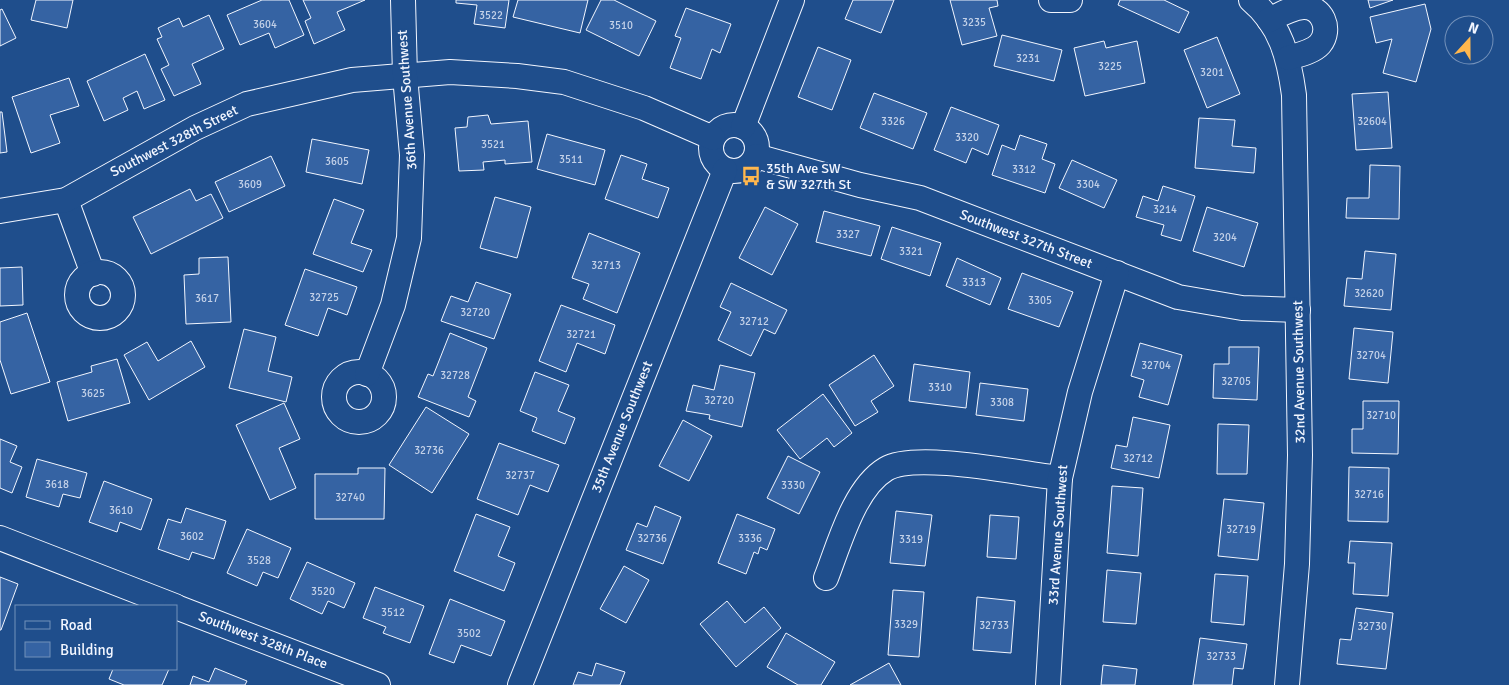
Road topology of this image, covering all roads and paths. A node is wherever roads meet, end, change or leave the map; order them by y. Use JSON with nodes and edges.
{"nodes":[{"id":1,"x":403,"y":0,"type":"edge"},
{"id":2,"x":792,"y":0,"type":"edge"},
{"id":3,"x":1051,"y":0,"type":"edge"},
{"id":4,"x":1070,"y":0,"type":"edge"},
{"id":5,"x":1251,"y":0,"type":"edge"},
{"id":6,"x":1275,"y":28,"type":"junction"},
{"id":7,"x":1288,"y":58,"type":"junction"},
{"id":8,"x":405,"y":76,"type":"junction"},
{"id":9,"x":743,"y":127,"type":"junction"},
{"id":10,"x":713,"y":138,"type":"junction"},
{"id":11,"x":756,"y":156,"type":"junction"},
{"id":12,"x":725,"y":170,"type":"junction"},
{"id":13,"x":66,"y":200,"type":"junction"},
{"id":14,"x":0,"y":211,"type":"edge"},
{"id":15,"x":1117,"y":273,"type":"junction"},
{"id":16,"x":93,"y":274,"type":"dead end"},
{"id":17,"x":1298,"y":310,"type":"junction"},
{"id":18,"x":367,"y":374,"type":"dead end"},
{"id":19,"x":1060,"y":478,"type":"junction"},
{"id":20,"x":0,"y":538,"type":"edge"},
{"id":21,"x":826,"y":578,"type":"dead end"},
{"id":22,"x":173,"y":605,"type":"edge"},
{"id":23,"x":178,"y":607,"type":"edge"},
{"id":24,"x":378,"y":685,"type":"edge"},
{"id":25,"x":520,"y":685,"type":"edge"},
{"id":26,"x":1048,"y":685,"type":"edge"},
{"id":27,"x":1288,"y":685,"type":"edge"}],
"edges":[{"from":1,"to":8,"type":"street","name":"36th Avenue Southwest"},
{"from":2,"to":9,"type":"street"},
{"from":3,"to":4,"type":"street"},
{"from":5,"to":6,"type":"street"},
{"from":6,"to":7,"type":"street","name":"32nd Avenue Southwest"},
{"from":6,"to":7,"type":"street"},
{"from":7,"to":17,"type":"street","name":"32nd Avenue Southwest"},
{"from":8,"to":10,"type":"street"},
{"from":8,"to":13,"type":"street","name":"Southwest 328th Street"},
{"from":8,"to":18,"type":"street","name":"36th Avenue Southwest"},
{"from":9,"to":10,"type":"street"},
{"from":9,"to":11,"type":"street"},
{"from":10,"to":12,"type":"street"},
{"from":11,"to":12,"type":"street"},
{"from":11,"to":15,"type":"street","name":"Southwest 327th Street"},
{"from":12,"to":25,"type":"street","name":"35th Avenue Southwest"},
{"from":13,"to":14,"type":"street","name":"Southwest 328th Street"},
{"from":13,"to":16,"type":"street"},
{"from":15,"to":17,"type":"street","name":"Southwest 327th Street"},
{"from":15,"to":19,"type":"street","name":"33rd Avenue Southwest"},
{"from":17,"to":27,"type":"street","name":"32nd Avenue Southwest"},
{"from":19,"to":21,"type":"street"},
{"from":19,"to":26,"type":"street","name":"33rd Avenue Southwest"},
{"from":20,"to":22,"type":"street","name":"Southwest 328th Place"},
{"from":23,"to":24,"type":"street","name":"Southwest 328th Place"}]}
